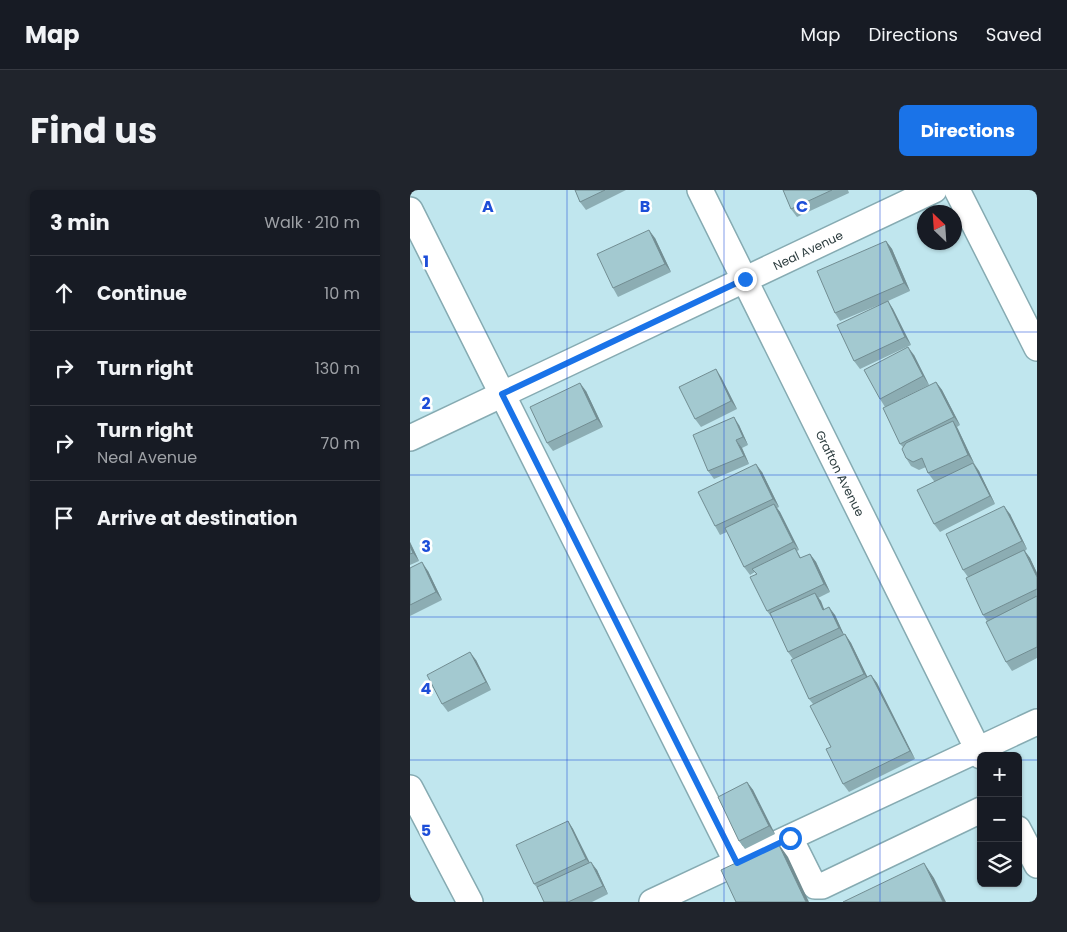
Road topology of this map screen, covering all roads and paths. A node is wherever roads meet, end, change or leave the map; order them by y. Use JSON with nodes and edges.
{"nodes":[{"id":1,"x":700,"y":190,"type":"edge"},
{"id":2,"x":934,"y":190,"type":"edge"},
{"id":3,"x":957,"y":190,"type":"edge"},
{"id":4,"x":410,"y":210,"type":"edge"},
{"id":5,"x":745,"y":279,"type":"junction"},
{"id":6,"x":1037,"y":348,"type":"edge"},
{"id":7,"x":502,"y":394,"type":"junction"},
{"id":8,"x":410,"y":438,"type":"edge"},
{"id":9,"x":1037,"y":722,"type":"edge"},
{"id":10,"x":980,"y":752,"type":"edge"},
{"id":11,"x":982,"y":752,"type":"edge"},
{"id":12,"x":977,"y":754,"type":"edge"},
{"id":13,"x":410,"y":788,"type":"edge"},
{"id":14,"x":977,"y":812,"type":"edge"},
{"id":15,"x":1022,"y":836,"type":"edge"},
{"id":16,"x":790,"y":838,"type":"junction"},
{"id":17,"x":737,"y":863,"type":"junction"},
{"id":18,"x":1037,"y":865,"type":"edge"},
{"id":19,"x":470,"y":902,"type":"edge"},
{"id":20,"x":652,"y":902,"type":"edge"}],
"edges":[{"from":1,"to":5,"type":"street","name":"Grafton Avenue"},
{"from":2,"to":5,"type":"street","name":"Neal Avenue"},
{"from":3,"to":6,"type":"street"},
{"from":4,"to":7,"type":"street"},
{"from":5,"to":7,"type":"street","name":"Neal Avenue"},
{"from":5,"to":10,"type":"street","name":"Grafton Avenue"},
{"from":7,"to":8,"type":"street","name":"Neal Avenue"},
{"from":7,"to":17,"type":"street"},
{"from":9,"to":11,"type":"street"},
{"from":12,"to":16,"type":"street"},
{"from":13,"to":19,"type":"street"},
{"from":14,"to":16,"type":"street"},
{"from":15,"to":18,"type":"street"},
{"from":16,"to":17,"type":"street"},
{"from":17,"to":20,"type":"street"}]}
